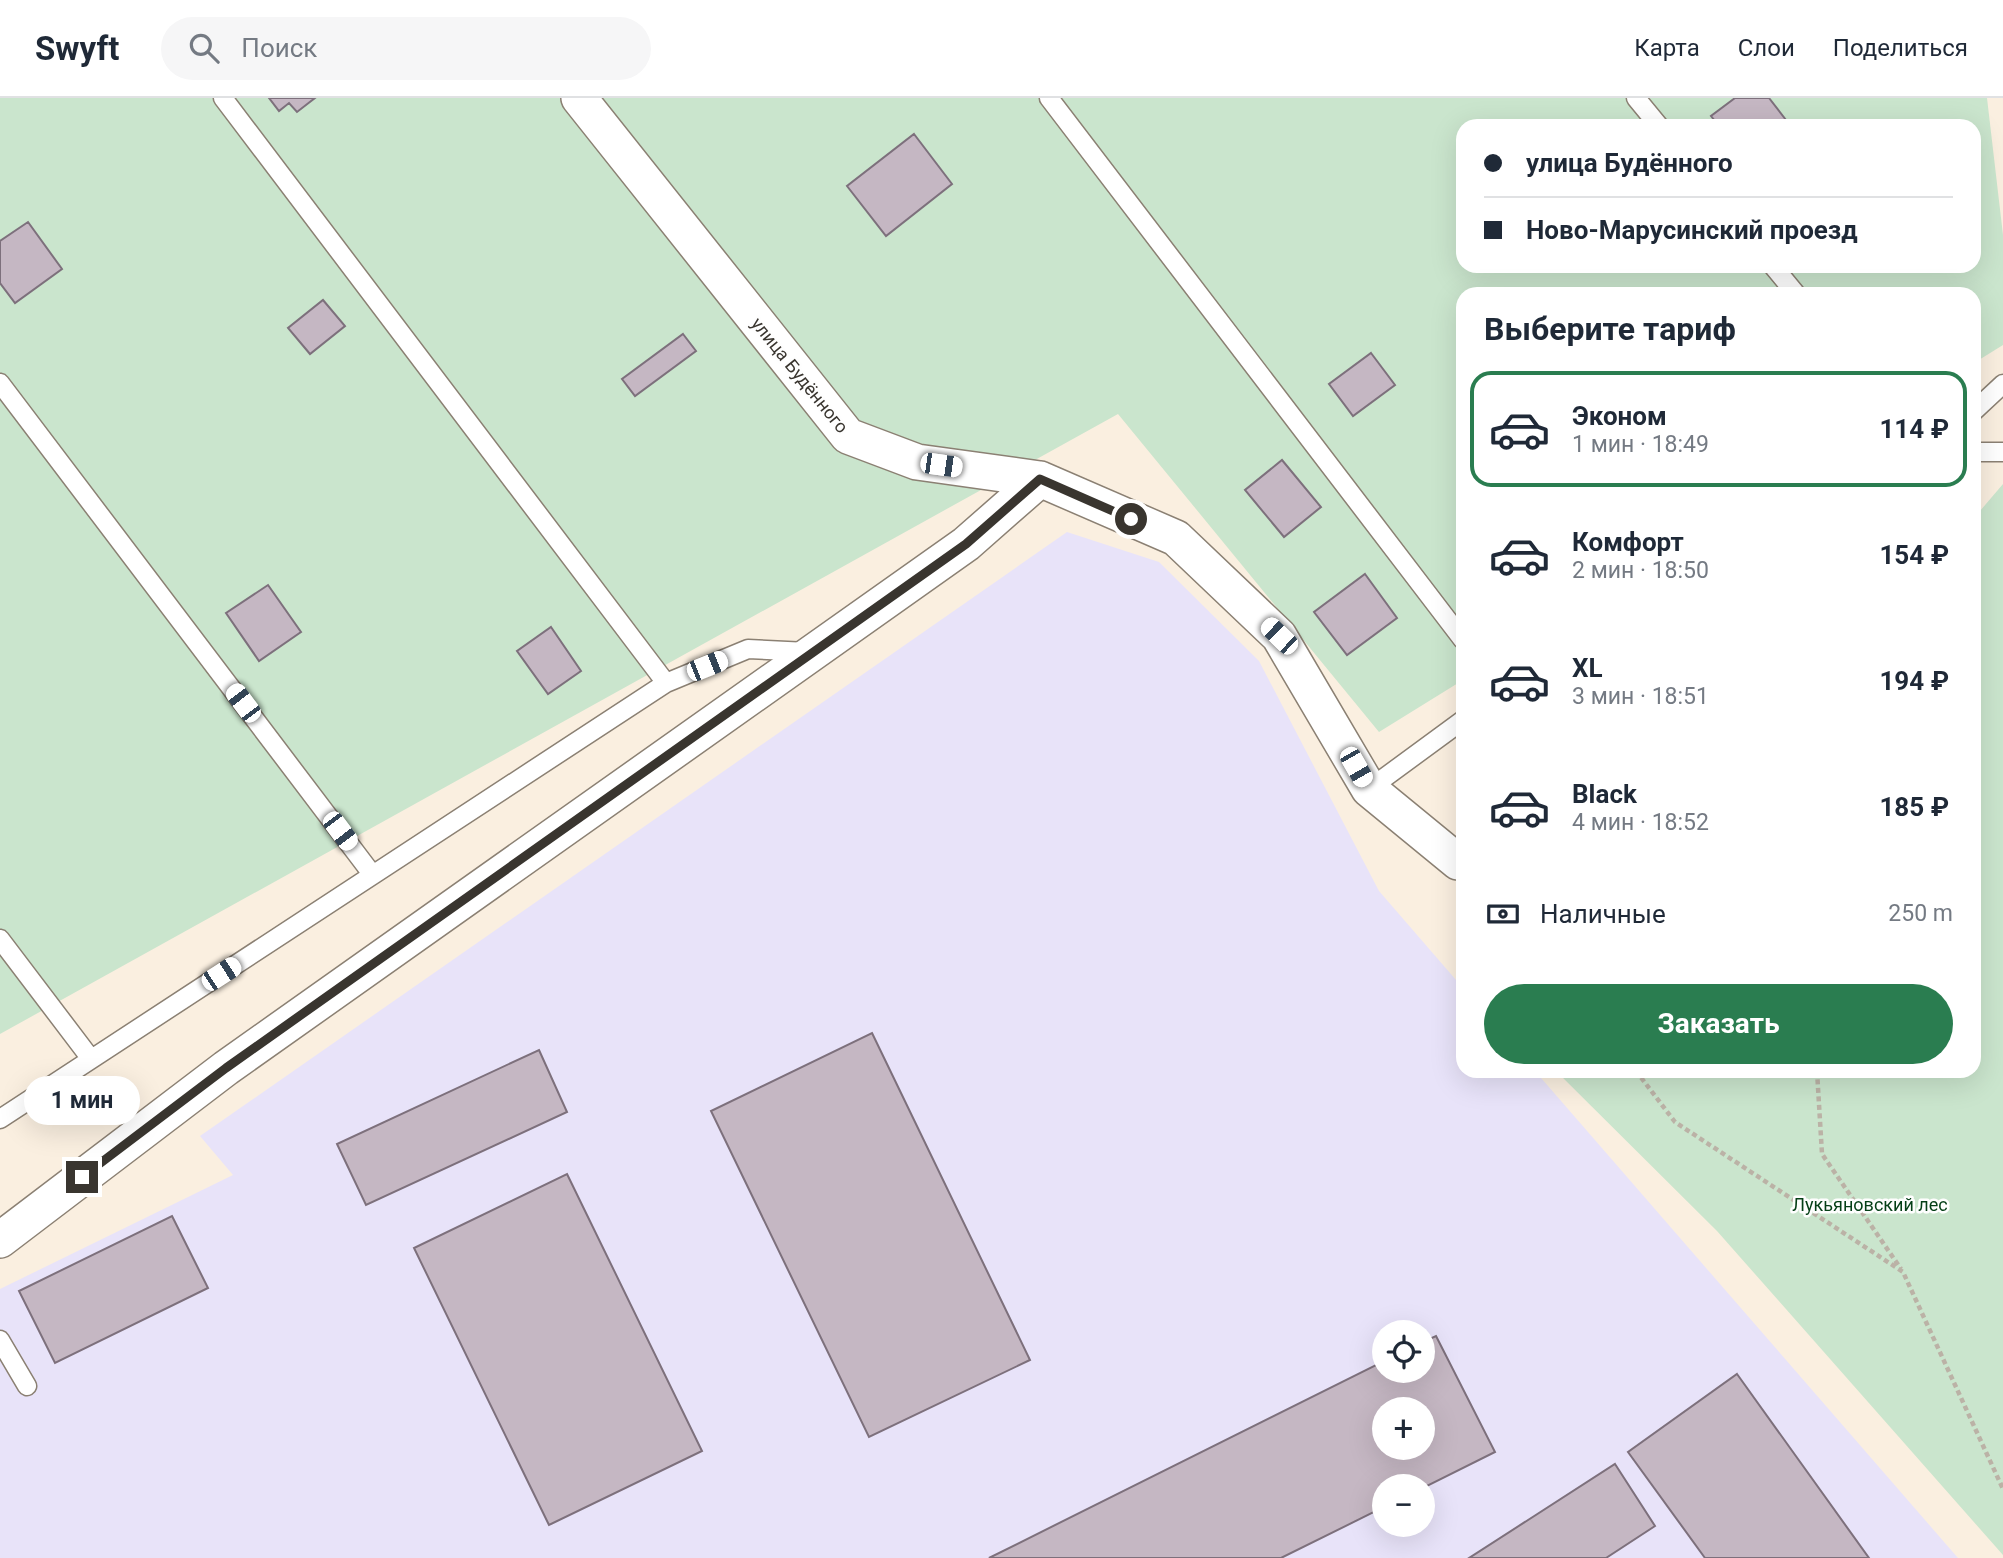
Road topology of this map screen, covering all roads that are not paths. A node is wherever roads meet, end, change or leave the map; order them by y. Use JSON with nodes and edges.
{"nodes":[{"id":1,"x":223,"y":98,"type":"edge"},
{"id":2,"x":579,"y":98,"type":"edge"},
{"id":3,"x":1049,"y":98,"type":"edge"},
{"id":4,"x":1636,"y":98,"type":"edge"},
{"id":5,"x":1653,"y":119,"type":"edge"},
{"id":6,"x":1779,"y":273,"type":"edge"},
{"id":7,"x":1790,"y":287,"type":"edge"},
{"id":8,"x":0,"y":383,"type":"edge"},
{"id":9,"x":2003,"y":384,"type":"edge"},
{"id":10,"x":1981,"y":404,"type":"edge"},
{"id":11,"x":1981,"y":452,"type":"edge"},
{"id":12,"x":2003,"y":452,"type":"edge"},
{"id":13,"x":1040,"y":479,"type":"junction"},
{"id":14,"x":1456,"y":631,"type":"edge"},
{"id":15,"x":811,"y":652,"type":"junction"},
{"id":16,"x":666,"y":683,"type":"junction"},
{"id":17,"x":1456,"y":725,"type":"edge"},
{"id":18,"x":1369,"y":789,"type":"junction"},
{"id":19,"x":1456,"y":860,"type":"edge"},
{"id":20,"x":372,"y":874,"type":"junction"},
{"id":21,"x":0,"y":939,"type":"edge"},
{"id":22,"x":91,"y":1059,"type":"junction"},
{"id":23,"x":0,"y":1119,"type":"edge"},
{"id":24,"x":0,"y":1240,"type":"edge"},
{"id":25,"x":0,"y":1339,"type":"edge"},
{"id":26,"x":27,"y":1386,"type":"dead end"}],
"edges":[{"from":1,"to":16,"type":"lane"},
{"from":2,"to":13,"type":"street","name":"улица Будённого"},
{"from":3,"to":14,"type":"lane"},
{"from":4,"to":5,"type":"lane"},
{"from":6,"to":7,"type":"lane"},
{"from":8,"to":20,"type":"lane"},
{"from":9,"to":10,"type":"lane"},
{"from":11,"to":12,"type":"lane"},
{"from":13,"to":15,"type":"street"},
{"from":13,"to":18,"type":"street","name":"улица Будённого"},
{"from":15,"to":16,"type":"lane"},
{"from":15,"to":24,"type":"street"},
{"from":16,"to":20,"type":"lane"},
{"from":17,"to":18,"type":"lane"},
{"from":18,"to":19,"type":"street","name":"улица Будённого"},
{"from":20,"to":22,"type":"lane"},
{"from":21,"to":22,"type":"lane"},
{"from":22,"to":23,"type":"lane"},
{"from":25,"to":26,"type":"lane"}]}
